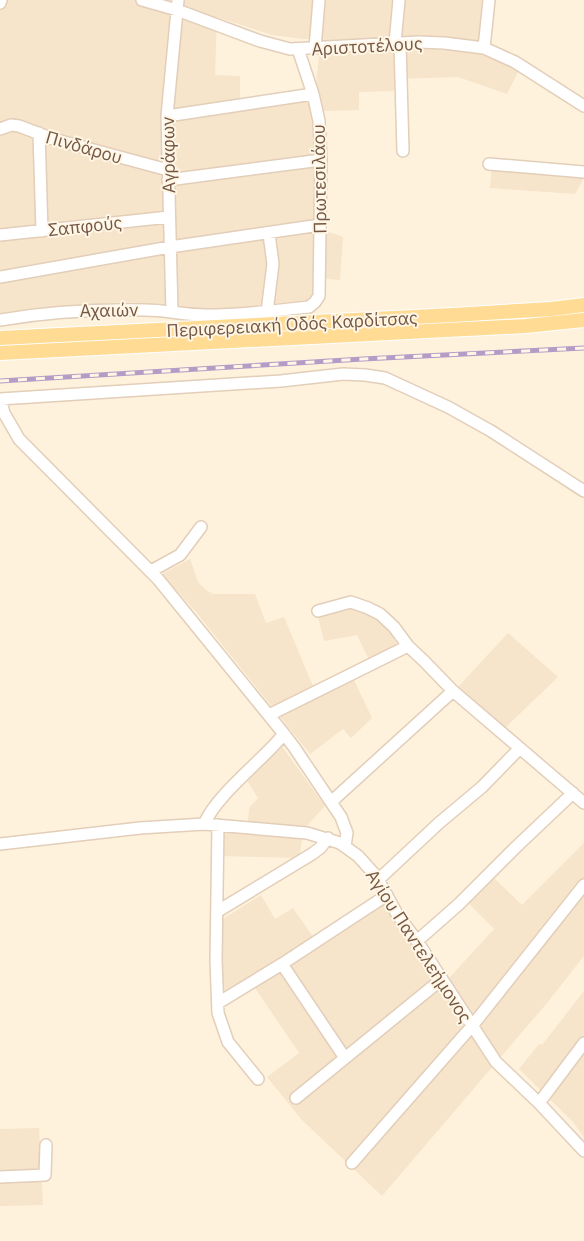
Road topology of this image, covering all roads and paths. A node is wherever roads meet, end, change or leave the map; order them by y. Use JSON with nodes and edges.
{"nodes":[{"id":1,"x":142,"y":0,"type":"edge"},
{"id":2,"x":319,"y":0,"type":"edge"},
{"id":3,"x":399,"y":0,"type":"edge"},
{"id":4,"x":489,"y":0,"type":"edge"},
{"id":5,"x":178,"y":5,"type":"edge"},
{"id":6,"x":398,"y":43,"type":"junction"},
{"id":7,"x":315,"y":48,"type":"junction"},
{"id":8,"x":484,"y":48,"type":"junction"},
{"id":9,"x":298,"y":49,"type":"junction"},
{"id":10,"x":313,"y":94,"type":"junction"},
{"id":11,"x":584,"y":106,"type":"edge"},
{"id":12,"x":166,"y":116,"type":"junction"},
{"id":13,"x":0,"y":129,"type":"edge"},
{"id":14,"x":38,"y":134,"type":"junction"},
{"id":15,"x":402,"y":151,"type":"dead end"},
{"id":16,"x":321,"y":160,"type":"junction"},
{"id":17,"x":489,"y":164,"type":"dead end"},
{"id":18,"x":584,"y":172,"type":"edge"},
{"id":19,"x":168,"y":175,"type":"junction"},
{"id":20,"x":169,"y":217,"type":"junction"},
{"id":21,"x":320,"y":225,"type":"junction"},
{"id":22,"x":42,"y":231,"type":"junction"},
{"id":23,"x":269,"y":234,"type":"junction"},
{"id":24,"x":0,"y":235,"type":"edge"},
{"id":25,"x":170,"y":247,"type":"junction"},
{"id":26,"x":0,"y":277,"type":"edge"},
{"id":27,"x":584,"y":305,"type":"edge"},
{"id":28,"x":309,"y":307,"type":"joint"},
{"id":29,"x":172,"y":312,"type":"junction"},
{"id":30,"x":267,"y":312,"type":"junction"},
{"id":31,"x":0,"y":320,"type":"edge"},
{"id":32,"x":584,"y":320,"type":"edge"},
{"id":33,"x":0,"y":338,"type":"edge"},
{"id":34,"x":0,"y":352,"type":"edge"},
{"id":35,"x":0,"y":399,"type":"edge"},
{"id":36,"x":584,"y":491,"type":"edge"},
{"id":37,"x":201,"y":527,"type":"dead end"},
{"id":38,"x":151,"y":572,"type":"junction"},
{"id":39,"x":318,"y":610,"type":"dead end"},
{"id":40,"x":408,"y":646,"type":"junction"},
{"id":41,"x":453,"y":691,"type":"junction"},
{"id":42,"x":269,"y":715,"type":"junction"},
{"id":43,"x":284,"y":734,"type":"junction"},
{"id":44,"x":519,"y":749,"type":"junction"},
{"id":45,"x":574,"y":793,"type":"junction"},
{"id":46,"x":331,"y":802,"type":"junction"},
{"id":47,"x":584,"y":802,"type":"edge"},
{"id":48,"x":204,"y":824,"type":"junction"},
{"id":49,"x":218,"y":825,"type":"junction"},
{"id":50,"x":328,"y":838,"type":"junction"},
{"id":51,"x":0,"y":844,"type":"edge"},
{"id":52,"x":346,"y":846,"type":"junction"},
{"id":53,"x":378,"y":880,"type":"junction"},
{"id":54,"x":584,"y":885,"type":"edge"},
{"id":55,"x":387,"y":895,"type":"junction"},
{"id":56,"x":218,"y":912,"type":"junction"},
{"id":57,"x":417,"y":941,"type":"junction"},
{"id":58,"x":282,"y":964,"type":"junction"},
{"id":59,"x":442,"y":979,"type":"junction"},
{"id":60,"x":218,"y":1003,"type":"junction"},
{"id":61,"x":472,"y":1026,"type":"junction"},
{"id":62,"x":584,"y":1043,"type":"edge"},
{"id":63,"x":345,"y":1058,"type":"junction"},
{"id":64,"x":258,"y":1079,"type":"dead end"},
{"id":65,"x":296,"y":1098,"type":"dead end"},
{"id":66,"x":539,"y":1103,"type":"junction"},
{"id":67,"x":46,"y":1145,"type":"dead end"},
{"id":68,"x":584,"y":1150,"type":"edge"},
{"id":69,"x":352,"y":1163,"type":"dead end"},
{"id":70,"x":0,"y":1177,"type":"edge"}],
"edges":[{"from":1,"to":5,"type":"street","name":"Αριστοτέλους"},
{"from":2,"to":7,"type":"street"},
{"from":3,"to":6,"type":"street"},
{"from":4,"to":8,"type":"street"},
{"from":5,"to":9,"type":"street","name":"Αριστοτέλους"},
{"from":5,"to":12,"type":"street","name":"Αγράφων"},
{"from":6,"to":7,"type":"street","name":"Αριστοτέλους"},
{"from":6,"to":8,"type":"street","name":"Αριστοτέλους"},
{"from":6,"to":15,"type":"street"},
{"from":7,"to":9,"type":"street","name":"Αριστοτέλους"},
{"from":8,"to":11,"type":"street","name":"Αριστοτέλους"},
{"from":9,"to":10,"type":"street","name":"Πρωτεσιλάου"},
{"from":10,"to":12,"type":"street"},
{"from":10,"to":16,"type":"street","name":"Πρωτεσιλάου"},
{"from":12,"to":19,"type":"street","name":"Αγράφων"},
{"from":13,"to":14,"type":"street","name":"Πινδάρου"},
{"from":14,"to":19,"type":"street","name":"Πινδάρου"},
{"from":14,"to":22,"type":"street"},
{"from":16,"to":19,"type":"street"},
{"from":16,"to":21,"type":"street","name":"Πρωτεσιλάου"},
{"from":17,"to":18,"type":"street"},
{"from":19,"to":20,"type":"street","name":"Αγράφων"},
{"from":20,"to":22,"type":"street","name":"Σαπφούς"},
{"from":20,"to":25,"type":"street","name":"Αγράφων"},
{"from":21,"to":23,"type":"street"},
{"from":21,"to":28,"type":"street","name":"Πρωτεσιλάου"},
{"from":22,"to":24,"type":"street","name":"Σαπφούς"},
{"from":23,"to":25,"type":"street"},
{"from":23,"to":30,"type":"street"},
{"from":25,"to":26,"type":"street"},
{"from":25,"to":29,"type":"street","name":"Αγράφων"},
{"from":27,"to":33,"type":"main road","name":"Περιφερειακή Οδός Καρδίτσας"},
{"from":28,"to":30,"type":"street","name":"Αχαιών"},
{"from":29,"to":30,"type":"street","name":"Αχαιών"},
{"from":29,"to":31,"type":"street","name":"Αχαιών"},
{"from":32,"to":34,"type":"main road","name":"Περιφερειακή Οδός Καρδίτσας"},
{"from":35,"to":36,"type":"street"},
{"from":35,"to":38,"type":"street"},
{"from":37,"to":38,"type":"street"},
{"from":38,"to":42,"type":"street"},
{"from":39,"to":40,"type":"street"},
{"from":40,"to":41,"type":"street"},
{"from":40,"to":42,"type":"street"},
{"from":41,"to":44,"type":"street"},
{"from":41,"to":46,"type":"street"},
{"from":42,"to":43,"type":"street"},
{"from":43,"to":46,"type":"street"},
{"from":43,"to":48,"type":"street"},
{"from":44,"to":45,"type":"street"},
{"from":44,"to":53,"type":"street"},
{"from":45,"to":47,"type":"street"},
{"from":45,"to":57,"type":"street"},
{"from":46,"to":52,"type":"street"},
{"from":48,"to":49,"type":"street","name":"Αγίου Παντελεήμονος"},
{"from":48,"to":51,"type":"street","name":"Αγίου Παντελεήμονος"},
{"from":49,"to":50,"type":"street","name":"Αγίου Παντελεήμονος"},
{"from":49,"to":56,"type":"street"},
{"from":50,"to":52,"type":"street","name":"Αγίου Παντελεήμονος"},
{"from":50,"to":56,"type":"street"},
{"from":52,"to":53,"type":"street","name":"Αγίου Παντελεήμονος"},
{"from":53,"to":55,"type":"street","name":"Αγίου Παντελεήμονος"},
{"from":54,"to":61,"type":"street"},
{"from":55,"to":57,"type":"street","name":"Αγίου Παντελεήμονος"},
{"from":55,"to":58,"type":"street"},
{"from":56,"to":60,"type":"street"},
{"from":57,"to":59,"type":"street","name":"Αγίου Παντελεήμονος"},
{"from":58,"to":60,"type":"street"},
{"from":58,"to":63,"type":"street"},
{"from":59,"to":61,"type":"street","name":"Αγίου Παντελεήμονος"},
{"from":59,"to":63,"type":"street"},
{"from":60,"to":64,"type":"street"},
{"from":61,"to":66,"type":"street","name":"Αγίου Παντελεήμονος"},
{"from":61,"to":69,"type":"street"},
{"from":62,"to":66,"type":"street"},
{"from":63,"to":65,"type":"street"},
{"from":66,"to":68,"type":"street","name":"Αγίου Παντελεήμονος"},
{"from":67,"to":70,"type":"street"}]}
